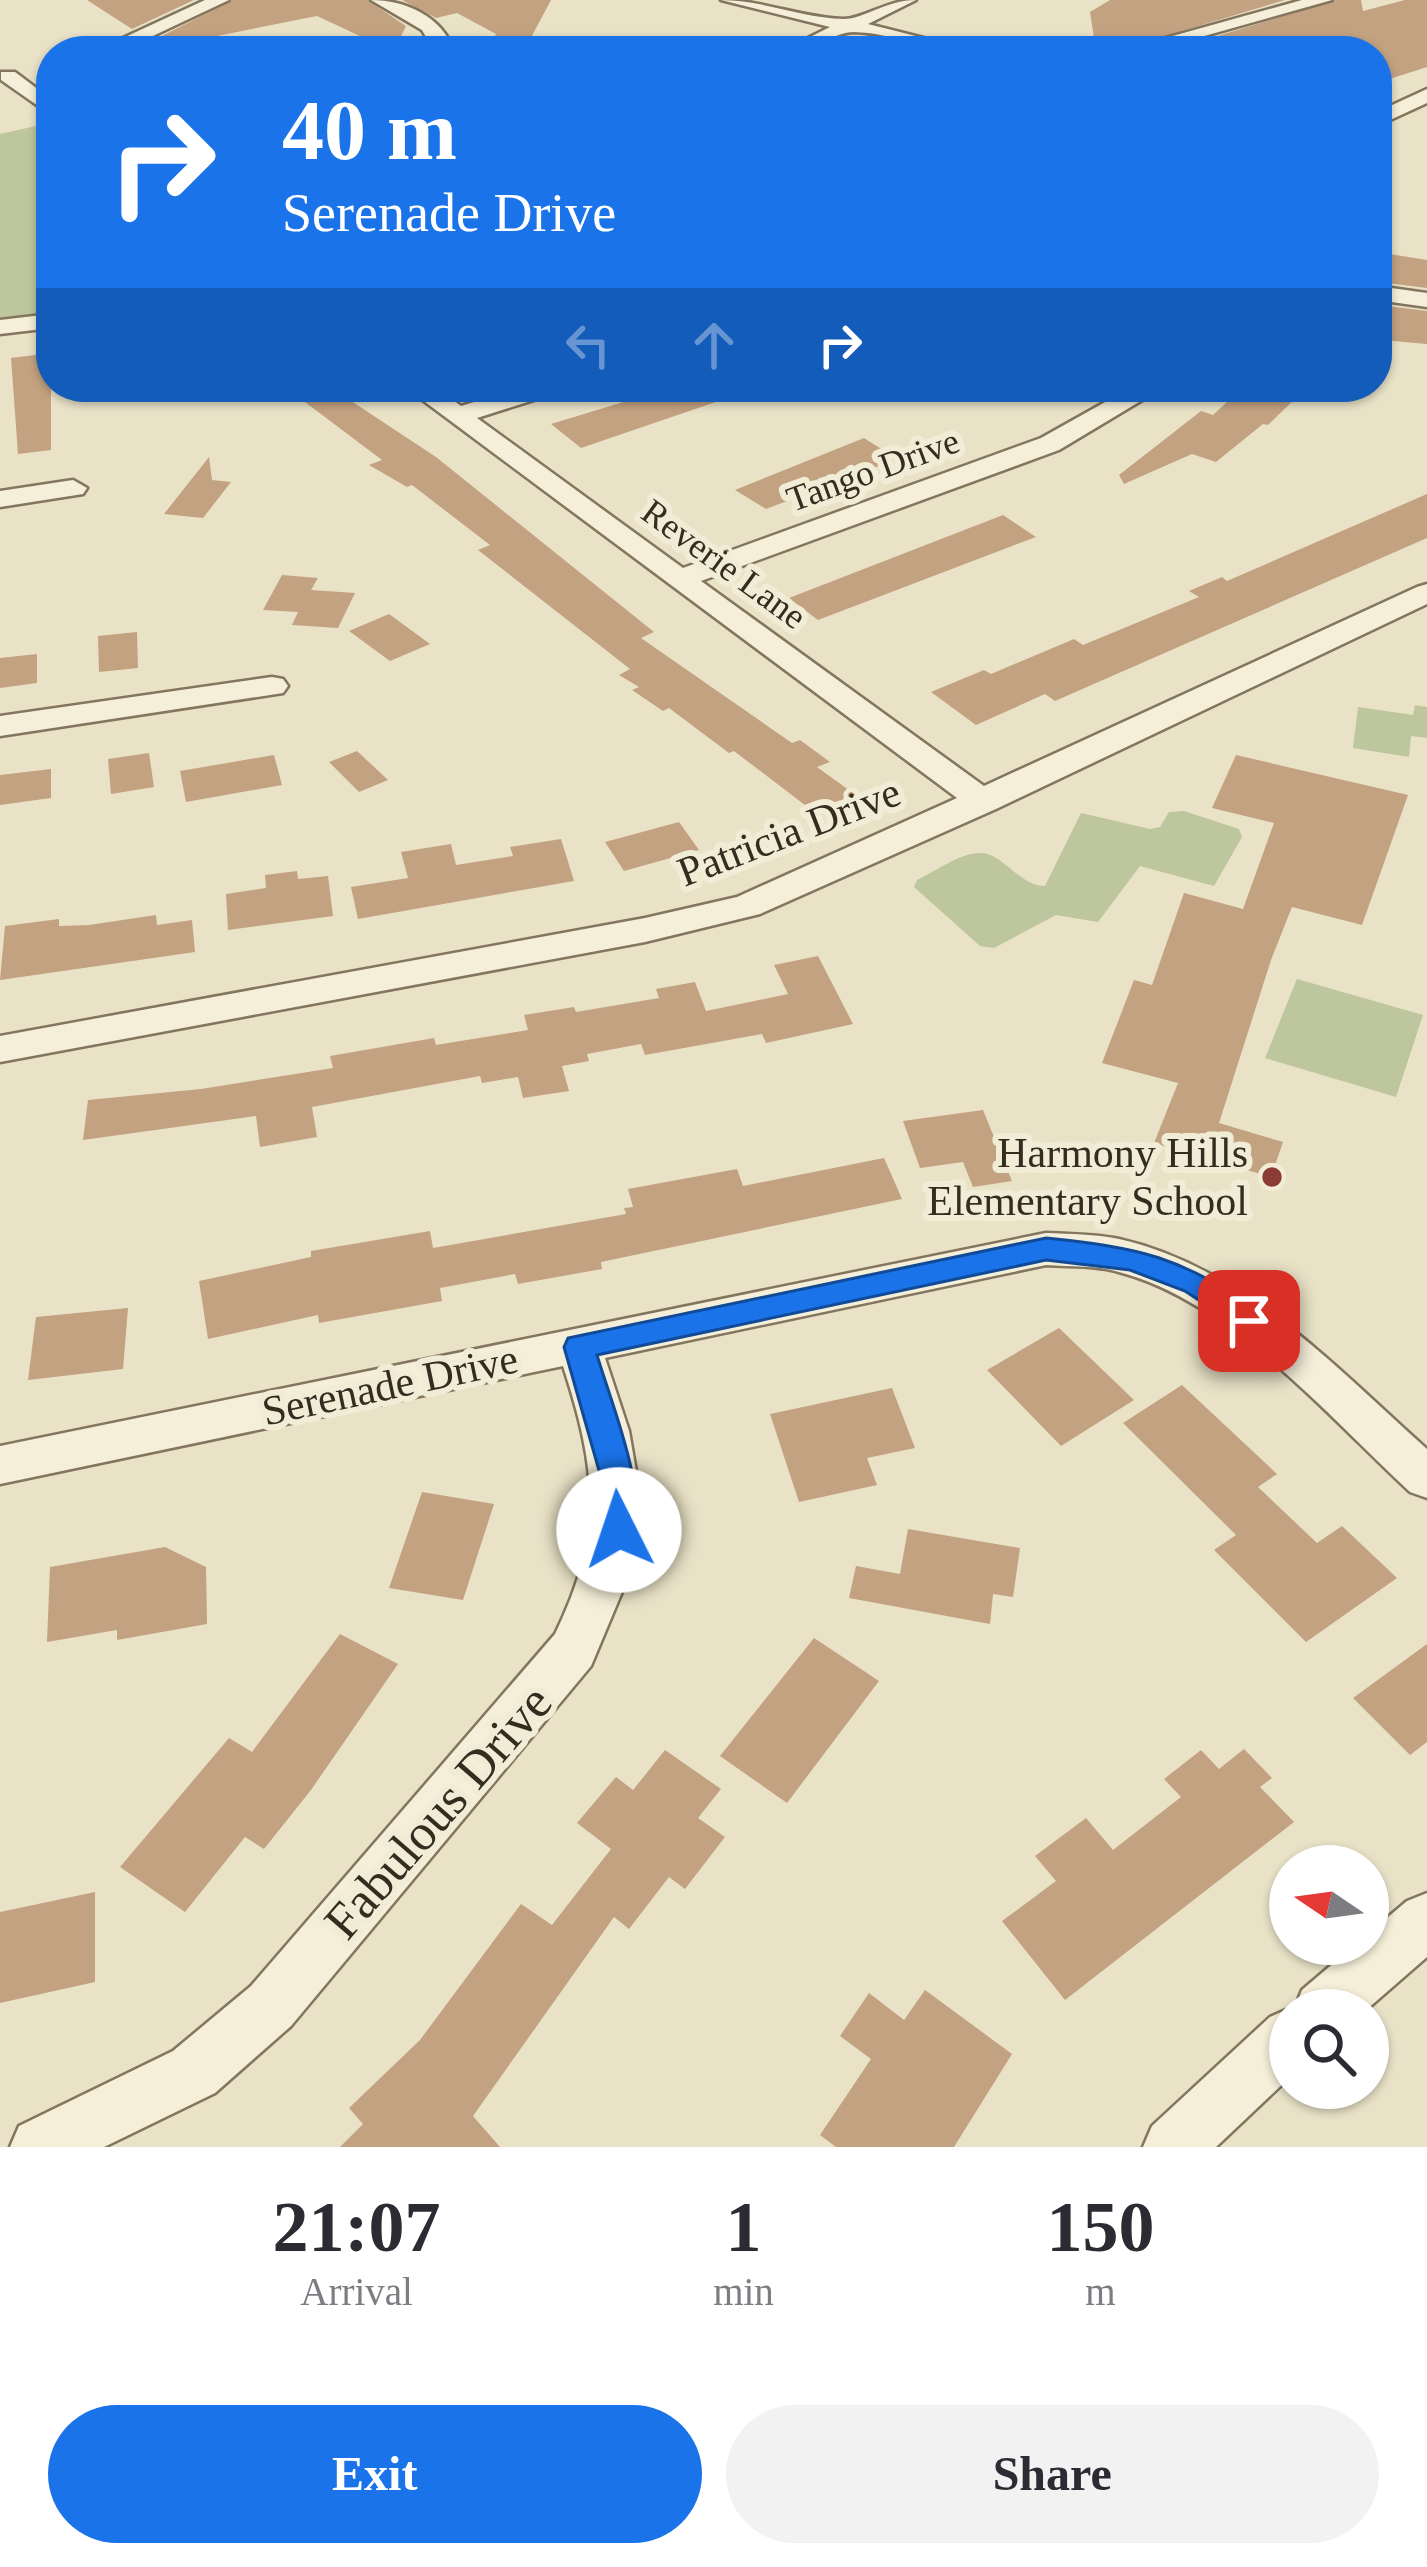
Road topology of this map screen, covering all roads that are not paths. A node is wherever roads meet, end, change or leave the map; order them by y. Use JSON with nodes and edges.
{"nodes":[{"id":1,"x":220,"y":0,"type":"edge"},
{"id":2,"x":380,"y":0,"type":"edge"},
{"id":3,"x":730,"y":0,"type":"edge"},
{"id":4,"x":907,"y":0,"type":"edge"},
{"id":5,"x":1323,"y":0,"type":"edge"},
{"id":6,"x":843,"y":25,"type":"junction"},
{"id":7,"x":139,"y":36,"type":"edge"},
{"id":8,"x":440,"y":36,"type":"edge"},
{"id":9,"x":821,"y":36,"type":"edge"},
{"id":10,"x":895,"y":36,"type":"edge"},
{"id":11,"x":1186,"y":36,"type":"edge"},
{"id":12,"x":36,"y":70,"type":"edge"},
{"id":13,"x":4,"y":77,"type":"edge"},
{"id":14,"x":1427,"y":95,"type":"edge"},
{"id":15,"x":36,"y":99,"type":"edge"},
{"id":16,"x":1392,"y":112,"type":"edge"},
{"id":17,"x":1392,"y":295,"type":"edge"},
{"id":18,"x":1427,"y":300,"type":"edge"},
{"id":19,"x":36,"y":323,"type":"edge"},
{"id":20,"x":0,"y":327,"type":"edge"},
{"id":21,"x":437,"y":402,"type":"edge"},
{"id":22,"x":501,"y":402,"type":"edge"},
{"id":23,"x":1124,"y":402,"type":"edge"},
{"id":24,"x":455,"y":416,"type":"junction"},
{"id":25,"x":73,"y":488,"type":"dead end"},
{"id":26,"x":0,"y":499,"type":"edge"},
{"id":27,"x":679,"y":579,"type":"junction"},
{"id":28,"x":1427,"y":593,"type":"edge"},
{"id":29,"x":272,"y":686,"type":"dead end"},
{"id":30,"x":0,"y":726,"type":"edge"},
{"id":31,"x":984,"y":802,"type":"junction"},
{"id":32,"x":0,"y":1049,"type":"edge"},
{"id":33,"x":579,"y":1347,"type":"junction"},
{"id":34,"x":0,"y":1465,"type":"edge"},
{"id":35,"x":1427,"y":1478,"type":"edge"},
{"id":36,"x":1427,"y":1920,"type":"edge"},
{"id":37,"x":1346,"y":1989,"type":"edge"},
{"id":38,"x":1269,"y":2057,"type":"edge"},
{"id":39,"x":40,"y":2147,"type":"edge"},
{"id":40,"x":1173,"y":2147,"type":"edge"}],
"edges":[{"from":1,"to":7,"type":"street"},
{"from":2,"to":8,"type":"street"},
{"from":3,"to":6,"type":"street"},
{"from":4,"to":6,"type":"street"},
{"from":5,"to":11,"type":"street"},
{"from":6,"to":9,"type":"street"},
{"from":6,"to":10,"type":"street"},
{"from":12,"to":13,"type":"street"},
{"from":13,"to":15,"type":"street"},
{"from":14,"to":16,"type":"street"},
{"from":17,"to":18,"type":"street"},
{"from":19,"to":20,"type":"street"},
{"from":21,"to":24,"type":"street","name":"Reverie Lane"},
{"from":22,"to":24,"type":"street"},
{"from":23,"to":27,"type":"street","name":"Tango Drive"},
{"from":24,"to":27,"type":"street","name":"Reverie Lane"},
{"from":25,"to":26,"type":"street"},
{"from":27,"to":31,"type":"street","name":"Reverie Lane"},
{"from":28,"to":31,"type":"street","name":"Patricia Drive"},
{"from":29,"to":30,"type":"street"},
{"from":31,"to":32,"type":"street","name":"Patricia Drive"},
{"from":33,"to":34,"type":"street","name":"Serenade Drive"},
{"from":33,"to":35,"type":"street","name":"Serenade Drive"},
{"from":33,"to":39,"type":"street","name":"Fabulous Drive"},
{"from":36,"to":37,"type":"street"},
{"from":38,"to":40,"type":"street"}]}
